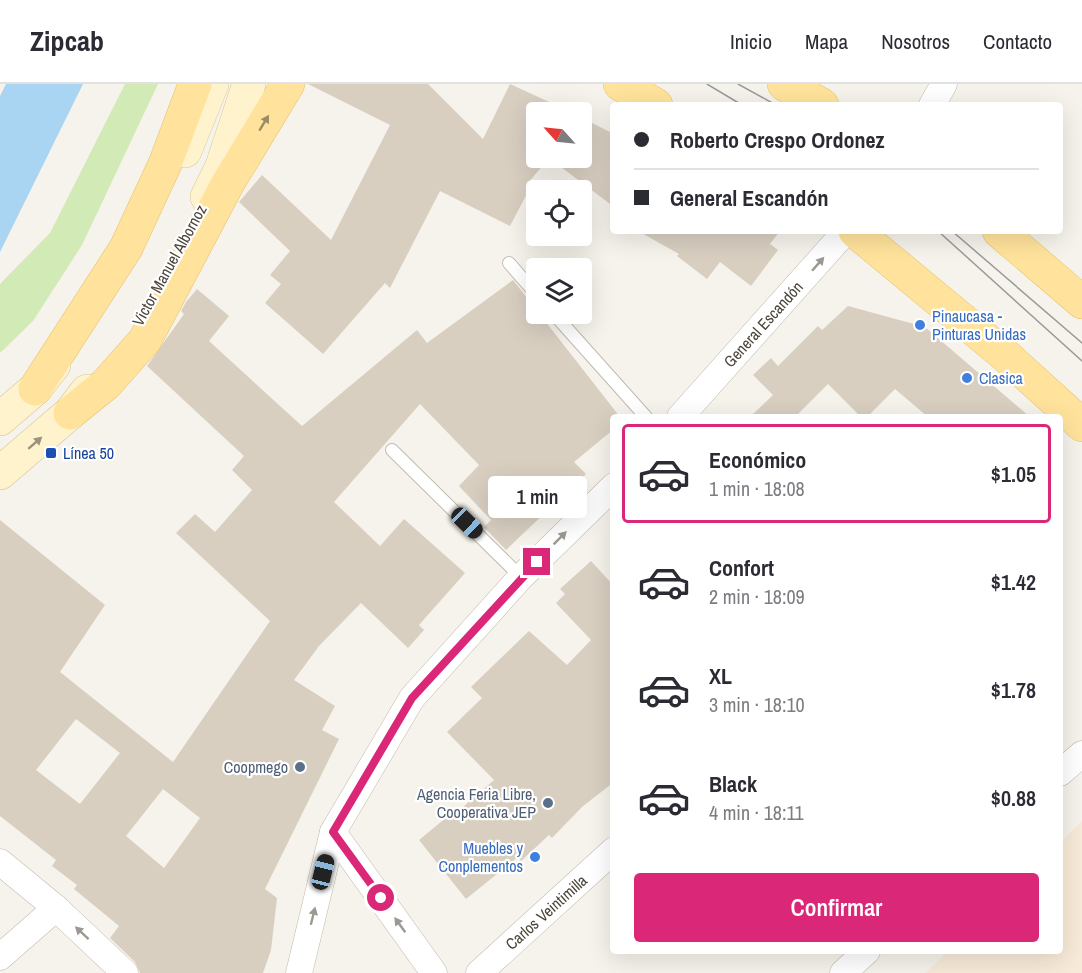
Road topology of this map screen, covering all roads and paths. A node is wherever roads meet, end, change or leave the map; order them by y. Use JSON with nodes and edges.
{"nodes":[{"id":1,"x":195,"y":84,"type":"edge"},
{"id":2,"x":212,"y":84,"type":"edge"},
{"id":3,"x":249,"y":84,"type":"edge"},
{"id":4,"x":288,"y":84,"type":"edge"},
{"id":5,"x":620,"y":84,"type":"edge"},
{"id":6,"x":784,"y":84,"type":"edge"},
{"id":7,"x":944,"y":84,"type":"edge"},
{"id":8,"x":651,"y":102,"type":"edge"},
{"id":9,"x":817,"y":102,"type":"edge"},
{"id":10,"x":934,"y":102,"type":"edge"},
{"id":11,"x":843,"y":234,"type":"edge"},
{"id":12,"x":859,"y":234,"type":"edge"},
{"id":13,"x":1003,"y":234,"type":"edge"},
{"id":14,"x":509,"y":263,"type":"dead end"},
{"id":15,"x":526,"y":282,"type":"edge"},
{"id":16,"x":1082,"y":302,"type":"edge"},
{"id":17,"x":563,"y":324,"type":"edge"},
{"id":18,"x":34,"y":389,"type":"junction"},
{"id":19,"x":70,"y":413,"type":"junction"},
{"id":20,"x":643,"y":414,"type":"edge"},
{"id":21,"x":684,"y":414,"type":"edge"},
{"id":22,"x":0,"y":419,"type":"edge"},
{"id":23,"x":1070,"y":419,"type":"edge"},
{"id":24,"x":392,"y":450,"type":"dead end"},
{"id":25,"x":0,"y":473,"type":"edge"},
{"id":26,"x":610,"y":490,"type":"edge"},
{"id":27,"x":521,"y":577,"type":"junction"},
{"id":28,"x":1082,"y":754,"type":"edge"},
{"id":29,"x":1063,"y":770,"type":"edge"},
{"id":30,"x":333,"y":832,"type":"junction"},
{"id":31,"x":610,"y":854,"type":"edge"},
{"id":32,"x":0,"y":861,"type":"edge"},
{"id":33,"x":56,"y":908,"type":"junction"},
{"id":34,"x":864,"y":954,"type":"edge"},
{"id":35,"x":0,"y":957,"type":"edge"},
{"id":36,"x":125,"y":973,"type":"edge"},
{"id":37,"x":298,"y":973,"type":"edge"},
{"id":38,"x":434,"y":973,"type":"edge"},
{"id":39,"x":479,"y":973,"type":"edge"},
{"id":40,"x":843,"y":973,"type":"edge"}],
"edges":[{"from":1,"to":18,"type":"main road"},
{"from":2,"to":18,"type":"main road","name":"Victor Manuel Albornoz"},
{"from":3,"to":19,"type":"main road","name":"Victor Manuel Albornoz"},
{"from":19,"to":4,"type":"main road","one_way":true},
{"from":5,"to":8,"type":"main road"},
{"from":6,"to":9,"type":"main road"},
{"from":7,"to":10,"type":"street"},
{"from":21,"to":11,"type":"street","name":"General Escandón","one_way":true},
{"from":12,"to":23,"type":"main road"},
{"from":13,"to":16,"type":"main road"},
{"from":14,"to":15,"type":"lane"},
{"from":17,"to":20,"type":"lane"},
{"from":18,"to":22,"type":"main road","name":"Victor Manuel Albornoz"},
{"from":25,"to":19,"type":"main road","name":"Victor Manuel Albornoz","one_way":true},
{"from":24,"to":27,"type":"lane"},
{"from":27,"to":26,"type":"street","one_way":true},
{"from":27,"to":30,"type":"street"},
{"from":28,"to":29,"type":"street"},
{"from":37,"to":30,"type":"street","one_way":true},
{"from":38,"to":30,"type":"street","one_way":true},
{"from":31,"to":39,"type":"street","name":"Carlos Veintimilla"},
{"from":32,"to":33,"type":"street"},
{"from":33,"to":35,"type":"street"},
{"from":36,"to":33,"type":"street","one_way":true},
{"from":34,"to":40,"type":"street"}]}
